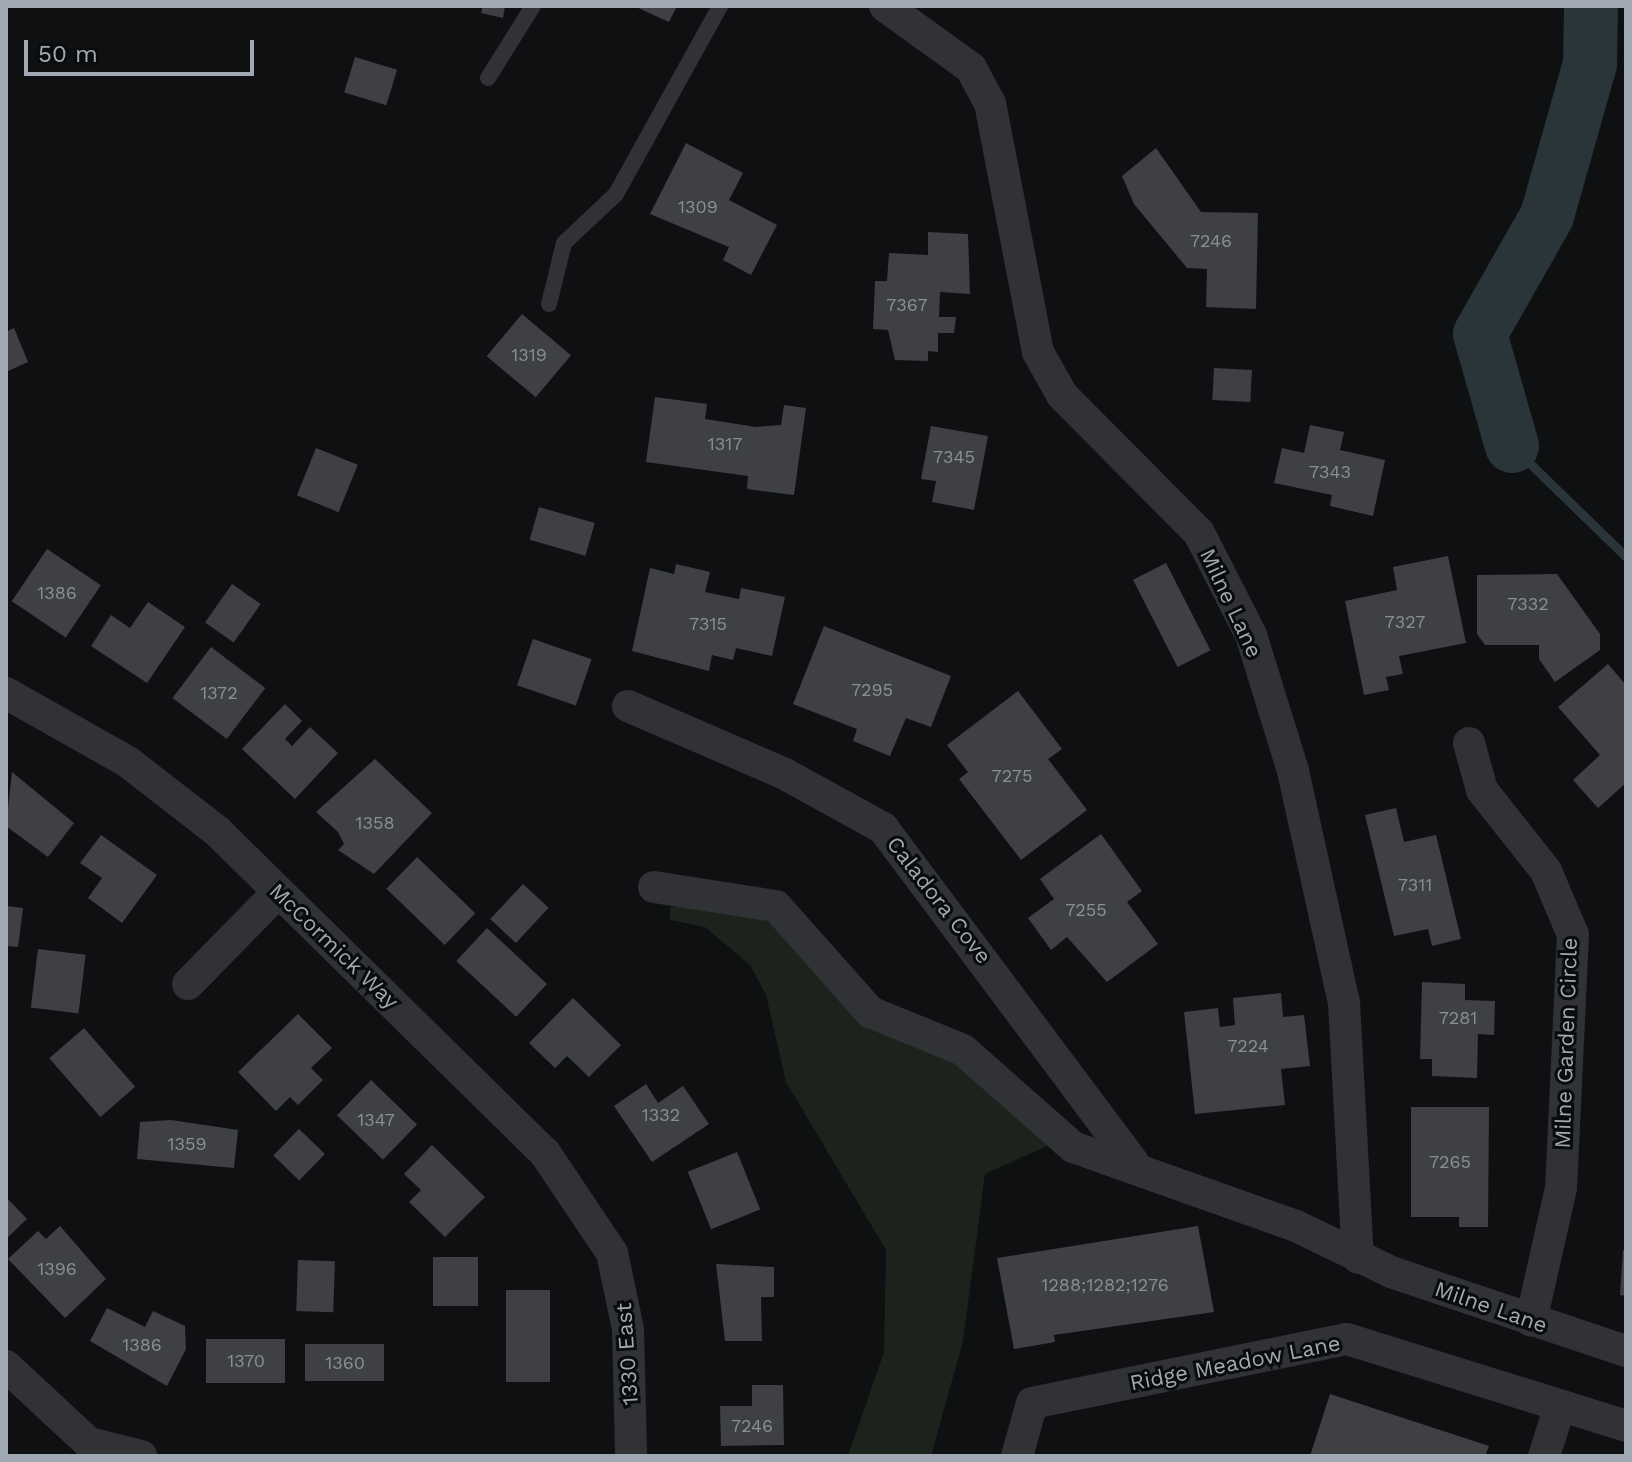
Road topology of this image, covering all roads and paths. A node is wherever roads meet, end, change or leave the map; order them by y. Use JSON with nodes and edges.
{"nodes":[{"id":1,"x":533,"y":6,"type":"edge"},
{"id":2,"x":720,"y":6,"type":"edge"},
{"id":3,"x":885,"y":6,"type":"edge"},
{"id":4,"x":488,"y":78,"type":"dead end"},
{"id":5,"x":549,"y":304,"type":"dead end"},
{"id":6,"x":6,"y":693,"type":"edge"},
{"id":7,"x":628,"y":706,"type":"dead end"},
{"id":8,"x":1469,"y":743,"type":"dead end"},
{"id":9,"x":654,"y":887,"type":"dead end"},
{"id":10,"x":278,"y":892,"type":"junction"},
{"id":11,"x":188,"y":984,"type":"dead end"},
{"id":12,"x":1133,"y":1162,"type":"junction"},
{"id":13,"x":612,"y":1253,"type":"joint"},
{"id":14,"x":1358,"y":1258,"type":"junction"},
{"id":15,"x":1531,"y":1321,"type":"junction"},
{"id":16,"x":1626,"y":1351,"type":"edge"},
{"id":17,"x":6,"y":1366,"type":"edge"},
{"id":18,"x":1559,"y":1409,"type":"junction"},
{"id":19,"x":1626,"y":1426,"type":"edge"},
{"id":20,"x":141,"y":1456,"type":"edge"},
{"id":21,"x":631,"y":1456,"type":"edge"},
{"id":22,"x":1017,"y":1456,"type":"edge"},
{"id":23,"x":1544,"y":1456,"type":"edge"}],
"edges":[{"from":1,"to":4,"type":"lane"},
{"from":2,"to":5,"type":"lane"},
{"from":3,"to":14,"type":"street","name":"Milne Lane"},
{"from":6,"to":10,"type":"street","name":"McCormick Way"},
{"from":7,"to":12,"type":"street","name":"Caladora Cove"},
{"from":8,"to":15,"type":"street","name":"Milne Garden Circle"},
{"from":9,"to":12,"type":"street","name":"Milne Lane"},
{"from":10,"to":11,"type":"street"},
{"from":10,"to":13,"type":"street","name":"McCormick Way"},
{"from":12,"to":14,"type":"street","name":"Milne Lane"},
{"from":13,"to":21,"type":"street","name":"1330 East"},
{"from":14,"to":15,"type":"street","name":"Milne Lane"},
{"from":15,"to":16,"type":"street","name":"Milne Lane"},
{"from":17,"to":20,"type":"street"},
{"from":18,"to":19,"type":"street","name":"Ridge Meadow Lane"},
{"from":18,"to":22,"type":"street","name":"Ridge Meadow Lane"},
{"from":18,"to":23,"type":"street"}]}
